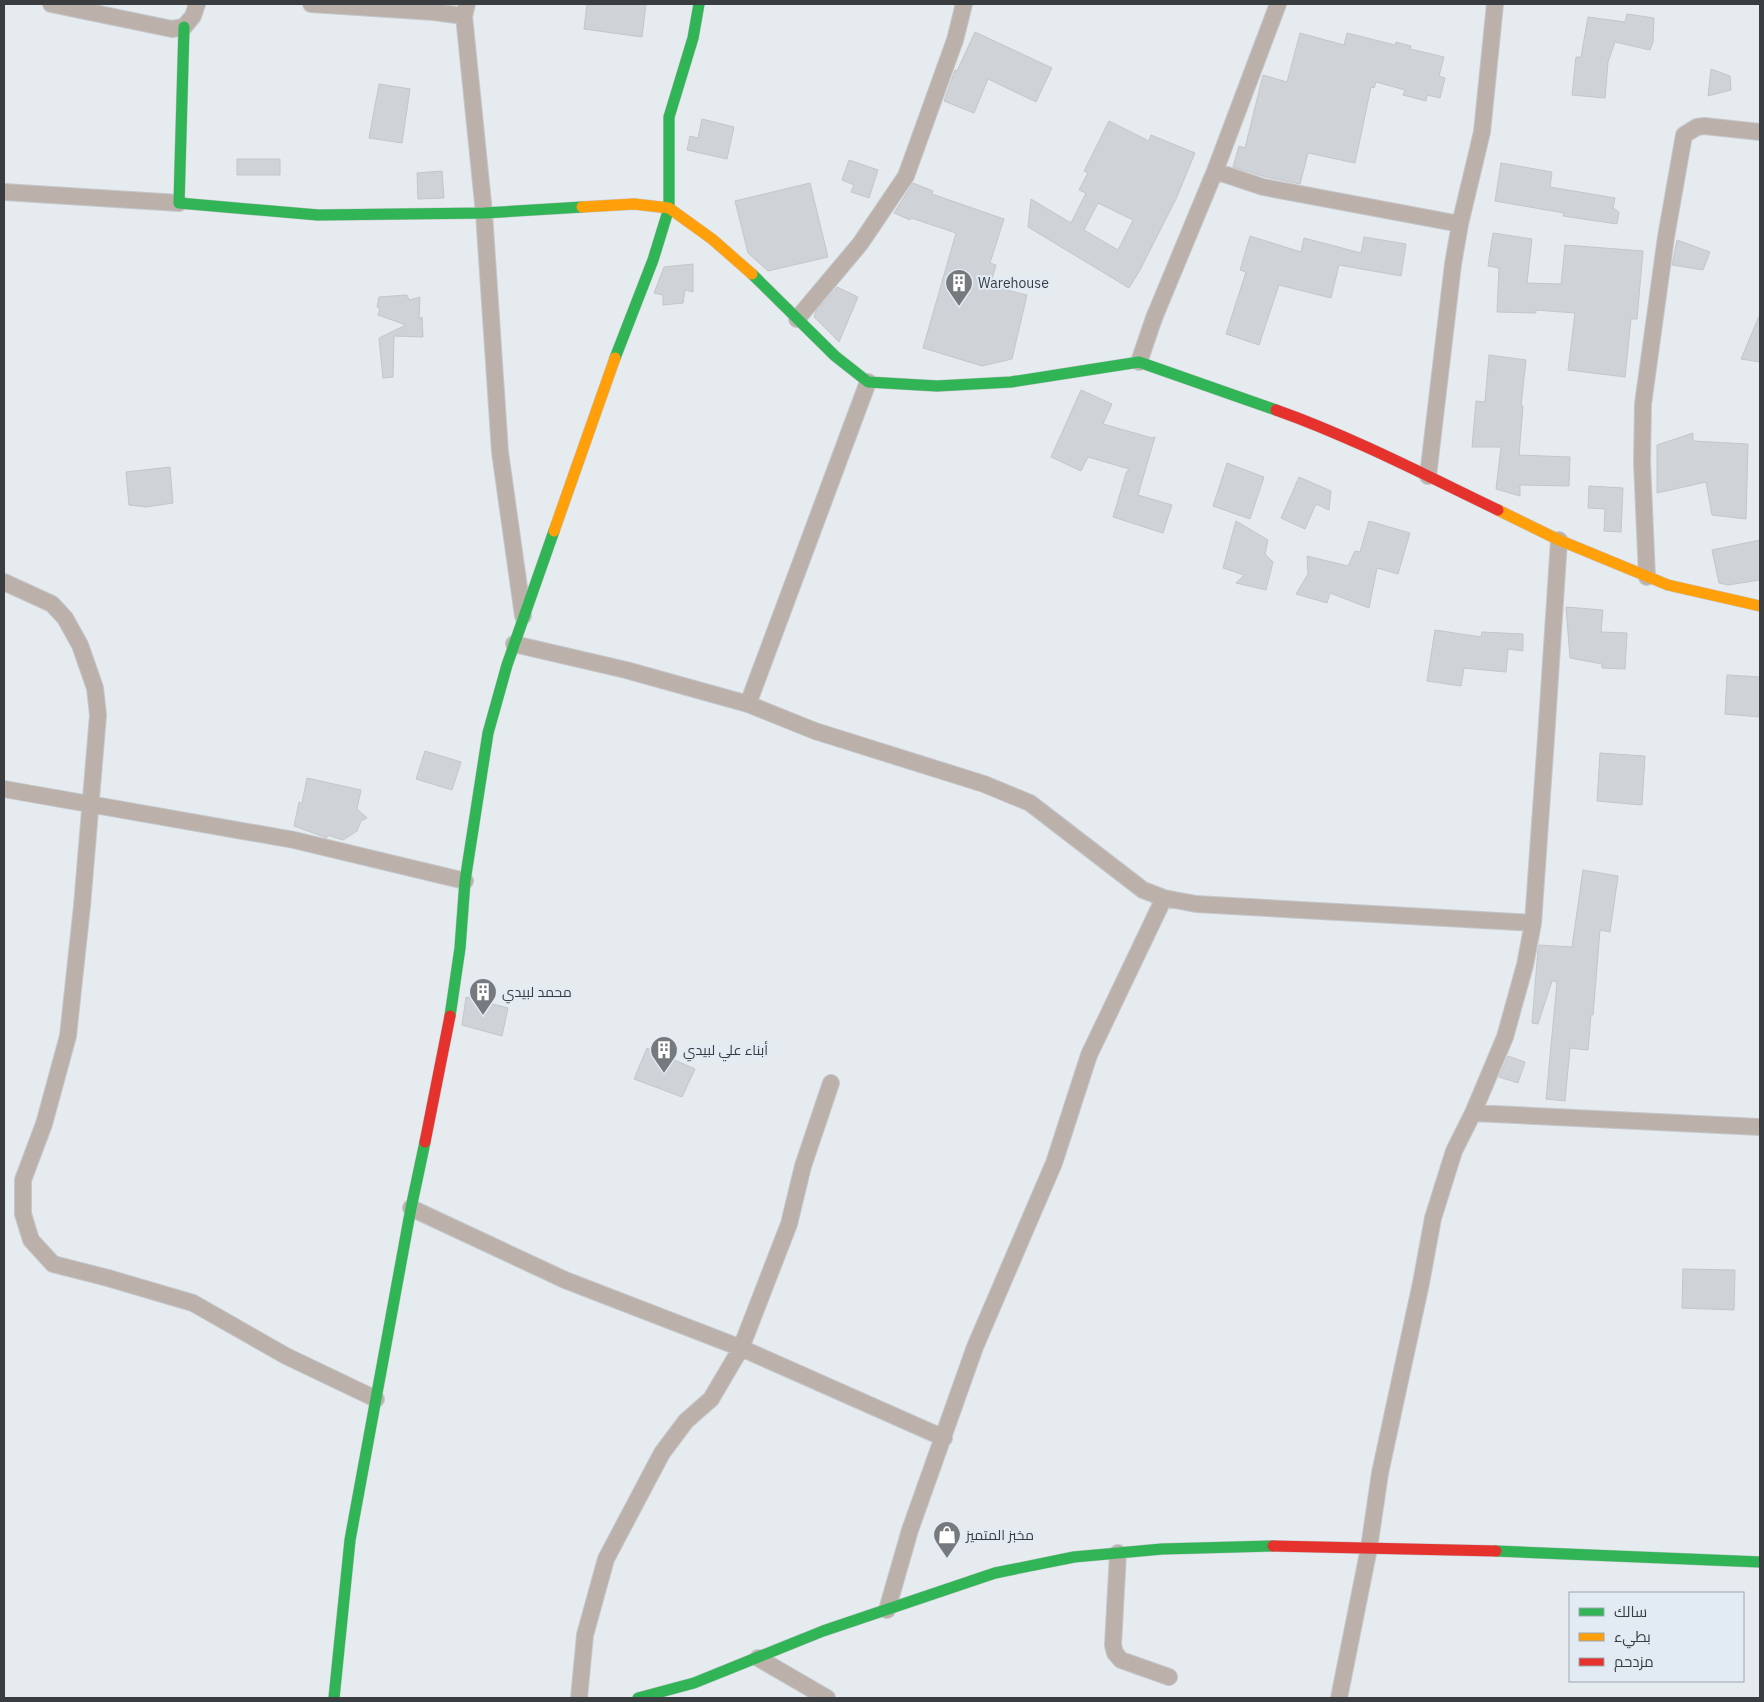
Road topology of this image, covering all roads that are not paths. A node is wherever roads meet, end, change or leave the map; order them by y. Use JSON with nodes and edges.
{"nodes":[{"id":1,"x":51,"y":4,"type":"edge"},
{"id":2,"x":197,"y":4,"type":"edge"},
{"id":3,"x":311,"y":4,"type":"edge"},
{"id":4,"x":699,"y":4,"type":"edge"},
{"id":5,"x":964,"y":4,"type":"edge"},
{"id":6,"x":1278,"y":4,"type":"edge"},
{"id":7,"x":1495,"y":4,"type":"edge"},
{"id":8,"x":465,"y":10,"type":"edge"},
{"id":9,"x":184,"y":28,"type":"junction"},
{"id":10,"x":1760,"y":132,"type":"edge"},
{"id":11,"x":1216,"y":171,"type":"junction"},
{"id":12,"x":4,"y":192,"type":"edge"},
{"id":13,"x":179,"y":203,"type":"junction"},
{"id":14,"x":669,"y":208,"type":"junction"},
{"id":15,"x":484,"y":213,"type":"junction"},
{"id":16,"x":1460,"y":224,"type":"junction"},
{"id":17,"x":797,"y":319,"type":"junction"},
{"id":18,"x":1139,"y":362,"type":"junction"},
{"id":19,"x":868,"y":382,"type":"junction"},
{"id":20,"x":1428,"y":476,"type":"junction"},
{"id":21,"x":1559,"y":540,"type":"junction"},
{"id":22,"x":1647,"y":577,"type":"junction"},
{"id":23,"x":4,"y":582,"type":"edge"},
{"id":24,"x":1760,"y":606,"type":"edge"},
{"id":25,"x":523,"y":619,"type":"junction"},
{"id":26,"x":514,"y":644,"type":"junction"},
{"id":27,"x":748,"y":704,"type":"junction"},
{"id":28,"x":4,"y":789,"type":"edge"},
{"id":29,"x":90,"y":805,"type":"junction"},
{"id":30,"x":465,"y":882,"type":"junction"},
{"id":31,"x":1164,"y":898,"type":"junction"},
{"id":32,"x":1532,"y":922,"type":"junction"},
{"id":33,"x":831,"y":1083,"type":"dead end"},
{"id":34,"x":1473,"y":1113,"type":"junction"},
{"id":35,"x":1760,"y":1127,"type":"edge"},
{"id":36,"x":411,"y":1208,"type":"junction"},
{"id":37,"x":741,"y":1348,"type":"junction"},
{"id":38,"x":376,"y":1399,"type":"junction"},
{"id":39,"x":944,"y":1438,"type":"junction"},
{"id":40,"x":1369,"y":1548,"type":"junction"},
{"id":41,"x":1118,"y":1553,"type":"junction"},
{"id":42,"x":1760,"y":1562,"type":"edge"},
{"id":43,"x":887,"y":1610,"type":"junction"},
{"id":44,"x":758,"y":1658,"type":"junction"},
{"id":45,"x":1168,"y":1677,"type":"dead end"},
{"id":46,"x":334,"y":1698,"type":"edge"},
{"id":47,"x":579,"y":1698,"type":"edge"},
{"id":48,"x":638,"y":1698,"type":"edge"},
{"id":49,"x":827,"y":1698,"type":"edge"},
{"id":50,"x":1339,"y":1698,"type":"edge"}],
"edges":[{"from":1,"to":9,"type":"street"},
{"from":2,"to":9,"type":"street"},
{"from":3,"to":8,"type":"street"},
{"from":4,"to":14,"type":"street"},
{"from":5,"to":17,"type":"street"},
{"from":6,"to":11,"type":"street"},
{"from":7,"to":16,"type":"street"},
{"from":8,"to":15,"type":"street"},
{"from":9,"to":13,"type":"street"},
{"from":10,"to":22,"type":"street"},
{"from":11,"to":16,"type":"street"},
{"from":11,"to":18,"type":"street"},
{"from":12,"to":13,"type":"street"},
{"from":13,"to":15,"type":"street"},
{"from":14,"to":15,"type":"street"},
{"from":14,"to":17,"type":"street"},
{"from":14,"to":25,"type":"street"},
{"from":15,"to":25,"type":"street"},
{"from":16,"to":20,"type":"street"},
{"from":17,"to":19,"type":"street"},
{"from":18,"to":19,"type":"street"},
{"from":18,"to":20,"type":"street"},
{"from":19,"to":27,"type":"street"},
{"from":20,"to":21,"type":"street"},
{"from":21,"to":22,"type":"street"},
{"from":21,"to":32,"type":"street"},
{"from":22,"to":24,"type":"street"},
{"from":23,"to":29,"type":"street"},
{"from":25,"to":26,"type":"street"},
{"from":26,"to":27,"type":"street"},
{"from":26,"to":30,"type":"street"},
{"from":27,"to":31,"type":"street"},
{"from":28,"to":29,"type":"street"},
{"from":29,"to":30,"type":"street"},
{"from":29,"to":38,"type":"street"},
{"from":30,"to":36,"type":"street"},
{"from":31,"to":32,"type":"street"},
{"from":31,"to":39,"type":"street"},
{"from":32,"to":34,"type":"street"},
{"from":33,"to":37,"type":"street"},
{"from":34,"to":35,"type":"street"},
{"from":34,"to":40,"type":"street"},
{"from":36,"to":37,"type":"street"},
{"from":36,"to":38,"type":"street"},
{"from":37,"to":39,"type":"street"},
{"from":37,"to":47,"type":"street"},
{"from":38,"to":46,"type":"street"},
{"from":39,"to":43,"type":"street"},
{"from":40,"to":41,"type":"street"},
{"from":40,"to":42,"type":"street"},
{"from":40,"to":50,"type":"street"},
{"from":41,"to":43,"type":"street"},
{"from":41,"to":45,"type":"street"},
{"from":43,"to":44,"type":"street"},
{"from":44,"to":48,"type":"street"},
{"from":44,"to":49,"type":"street"}]}
